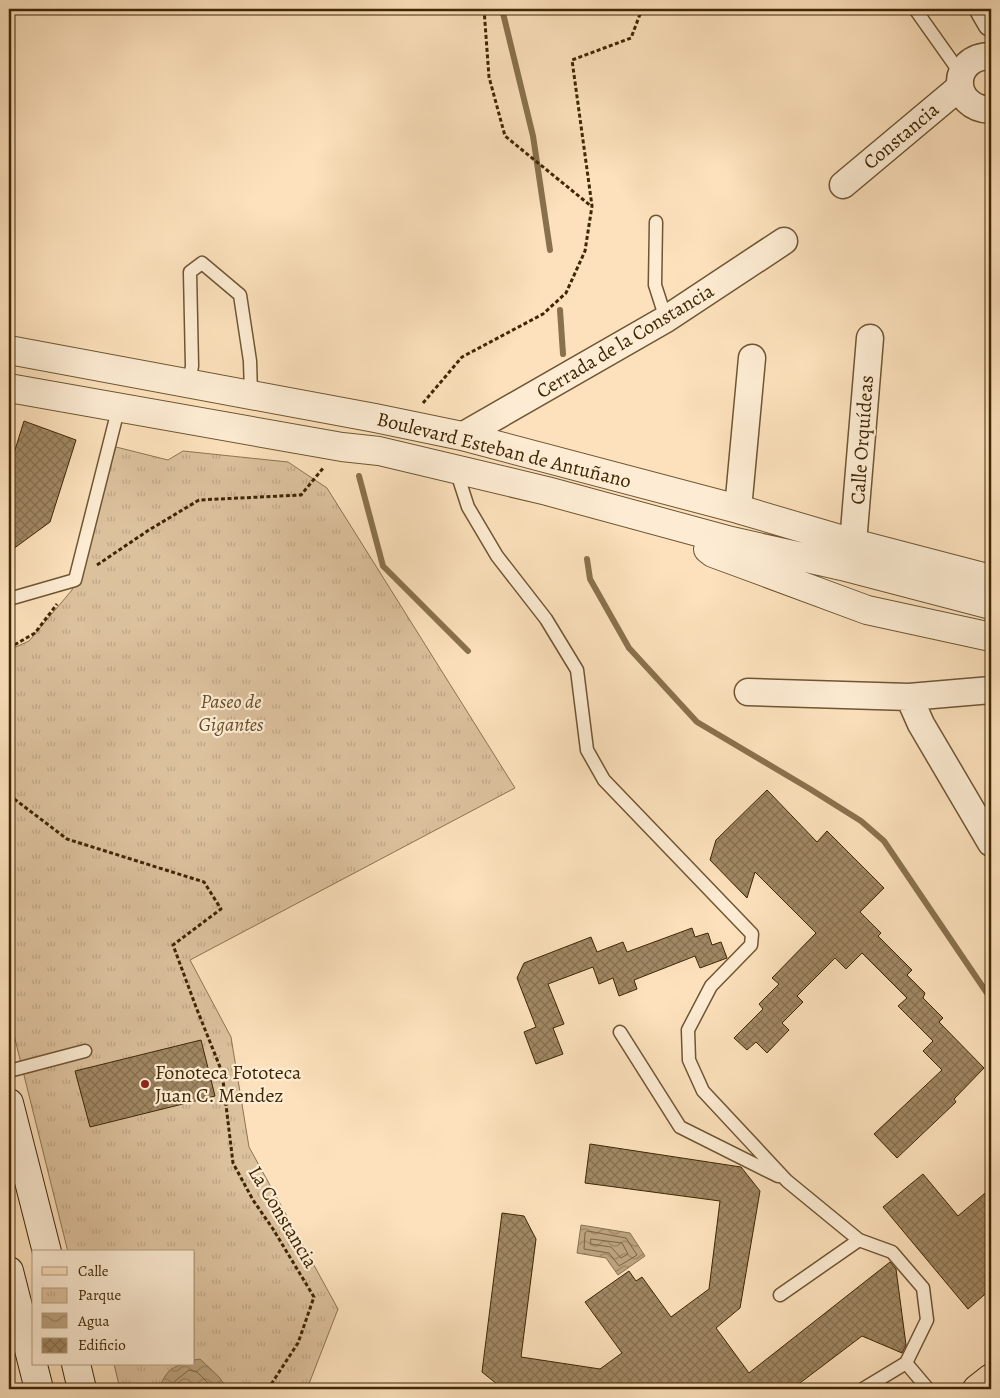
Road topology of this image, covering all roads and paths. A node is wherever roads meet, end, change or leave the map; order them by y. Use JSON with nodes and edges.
{"nodes":[{"id":1,"x":484,"y":9,"type":"edge"},
{"id":2,"x":642,"y":9,"type":"edge"},
{"id":3,"x":915,"y":9,"type":"edge"},
{"id":4,"x":983,"y":9,"type":"edge"},
{"id":5,"x":991,"y":23,"type":"edge"},
{"id":6,"x":991,"y":56,"type":"edge"},
{"id":7,"x":960,"y":80,"type":"junction"},
{"id":8,"x":991,"y":110,"type":"edge"},
{"id":9,"x":843,"y":185,"type":"dead end"},
{"id":10,"x":592,"y":206,"type":"junction"},
{"id":11,"x":656,"y":222,"type":"dead end"},
{"id":12,"x":784,"y":241,"type":"dead end"},
{"id":13,"x":666,"y":320,"type":"junction"},
{"id":14,"x":870,"y":338,"type":"dead end"},
{"id":15,"x":9,"y":350,"type":"edge"},
{"id":16,"x":752,"y":358,"type":"dead end"},
{"id":17,"x":189,"y":384,"type":"junction"},
{"id":18,"x":9,"y":388,"type":"edge"},
{"id":19,"x":251,"y":395,"type":"junction"},
{"id":20,"x":119,"y":406,"type":"junction"},
{"id":21,"x":406,"y":424,"type":"junction"},
{"id":22,"x":462,"y":436,"type":"junction"},
{"id":23,"x":342,"y":447,"type":"junction"},
{"id":24,"x":456,"y":470,"type":"junction"},
{"id":25,"x":738,"y":509,"type":"junction"},
{"id":26,"x":676,"y":526,"type":"junction"},
{"id":27,"x":854,"y":543,"type":"junction"},
{"id":28,"x":75,"y":580,"type":"junction"},
{"id":29,"x":991,"y":580,"type":"edge"},
{"id":30,"x":9,"y":599,"type":"edge"},
{"id":31,"x":991,"y":605,"type":"edge"},
{"id":32,"x":991,"y":637,"type":"edge"},
{"id":33,"x":9,"y":648,"type":"edge"},
{"id":34,"x":991,"y":690,"type":"edge"},
{"id":35,"x":748,"y":692,"type":"dead end"},
{"id":36,"x":909,"y":697,"type":"junction"},
{"id":37,"x":9,"y":795,"type":"edge"},
{"id":38,"x":991,"y":843,"type":"edge"},
{"id":39,"x":620,"y":1032,"type":"dead end"},
{"id":40,"x":85,"y":1051,"type":"dead end"},
{"id":41,"x":9,"y":1071,"type":"edge"},
{"id":42,"x":9,"y":1103,"type":"edge"},
{"id":43,"x":787,"y":1180,"type":"junction"},
{"id":44,"x":858,"y":1240,"type":"junction"},
{"id":45,"x":46,"y":1250,"type":"edge"},
{"id":46,"x":9,"y":1271,"type":"edge"},
{"id":47,"x":780,"y":1295,"type":"dead end"},
{"id":48,"x":32,"y":1361,"type":"edge"},
{"id":49,"x":906,"y":1363,"type":"junction"},
{"id":50,"x":33,"y":1366,"type":"edge"},
{"id":51,"x":76,"y":1366,"type":"edge"},
{"id":52,"x":991,"y":1378,"type":"edge"},
{"id":53,"x":39,"y":1389,"type":"edge"},
{"id":54,"x":82,"y":1389,"type":"edge"},
{"id":55,"x":268,"y":1389,"type":"edge"},
{"id":56,"x":863,"y":1389,"type":"edge"},
{"id":57,"x":928,"y":1389,"type":"edge"},
{"id":58,"x":977,"y":1389,"type":"edge"}],
"edges":[{"from":1,"to":10,"type":"path"},
{"from":2,"to":10,"type":"path"},
{"from":3,"to":7,"type":"lane"},
{"from":4,"to":5,"type":"street"},
{"from":6,"to":7,"type":"street","name":"Constancia"},
{"from":7,"to":8,"type":"street"},
{"from":7,"to":9,"type":"street","name":"Constancia"},
{"from":10,"to":21,"type":"path"},
{"from":11,"to":13,"type":"lane"},
{"from":12,"to":13,"type":"street","name":"Cerrada de la Constancia"},
{"from":13,"to":22,"type":"street","name":"Cerrada de la Constancia"},
{"from":14,"to":27,"type":"street","name":"Calle Orquídeas"},
{"from":15,"to":17,"type":"street","name":"Boulevard Esteban de Antuñano"},
{"from":16,"to":25,"type":"street"},
{"from":17,"to":19,"type":"street","name":"Boulevard Esteban de Antuñano"},
{"from":17,"to":19,"type":"lane"},
{"from":18,"to":20,"type":"street","name":"Boulevard Esteban de Antuñano"},
{"from":19,"to":21,"type":"street","name":"Boulevard Esteban de Antuñano"},
{"from":20,"to":23,"type":"street","name":"Boulevard Esteban de Antuñano"},
{"from":20,"to":28,"type":"lane"},
{"from":21,"to":22,"type":"street","name":"Boulevard Esteban de Antuñano"},
{"from":22,"to":25,"type":"street","name":"Boulevard Esteban de Antuñano"},
{"from":23,"to":24,"type":"street","name":"Boulevard Esteban de Antuñano"},
{"from":23,"to":28,"type":"path"},
{"from":24,"to":26,"type":"street","name":"Boulevard Esteban de Antuñano"},
{"from":24,"to":43,"type":"lane"},
{"from":25,"to":27,"type":"street","name":"Boulevard Esteban de Antuñano"},
{"from":26,"to":31,"type":"street","name":"Boulevard Esteban de Antuñano"},
{"from":26,"to":32,"type":"street"},
{"from":27,"to":29,"type":"street","name":"Boulevard Esteban de Antuñano"},
{"from":28,"to":30,"type":"lane"},
{"from":28,"to":33,"type":"path"},
{"from":34,"to":36,"type":"street"},
{"from":35,"to":36,"type":"street"},
{"from":36,"to":38,"type":"street"},
{"from":37,"to":55,"type":"path","name":"La Constancia"},
{"from":39,"to":43,"type":"lane"},
{"from":40,"to":41,"type":"lane"},
{"from":42,"to":45,"type":"street"},
{"from":43,"to":44,"type":"lane"},
{"from":44,"to":47,"type":"lane"},
{"from":44,"to":49,"type":"lane"},
{"from":46,"to":48,"type":"street"},
{"from":49,"to":56,"type":"lane"},
{"from":49,"to":57,"type":"lane"},
{"from":50,"to":53,"type":"street"},
{"from":51,"to":54,"type":"street"},
{"from":52,"to":58,"type":"main road"}]}
